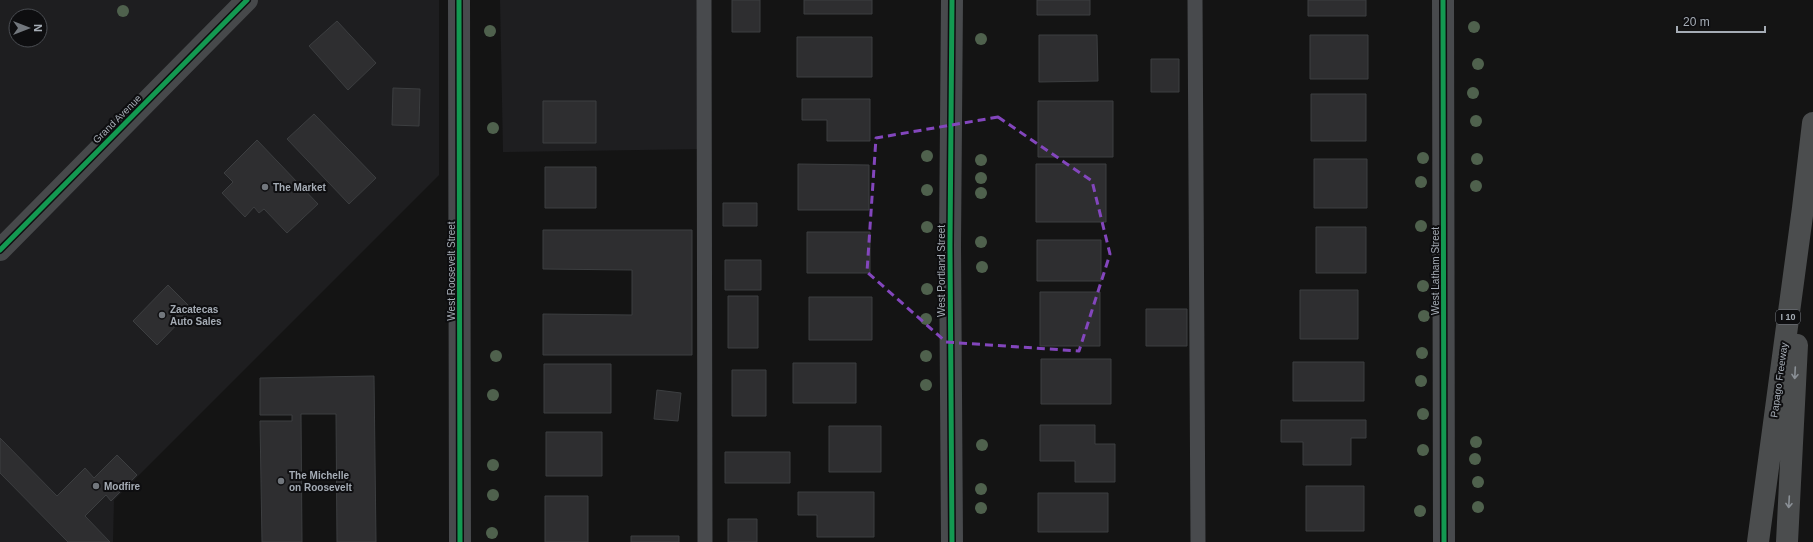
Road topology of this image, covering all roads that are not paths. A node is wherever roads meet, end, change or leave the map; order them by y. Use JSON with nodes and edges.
{"nodes":[{"id":1,"x":247,"y":0,"type":"edge"},
{"id":2,"x":459,"y":0,"type":"edge"},
{"id":3,"x":704,"y":0,"type":"edge"},
{"id":4,"x":952,"y":0,"type":"edge"},
{"id":5,"x":1195,"y":0,"type":"edge"},
{"id":6,"x":1443,"y":0,"type":"edge"},
{"id":7,"x":1813,"y":123,"type":"edge"},
{"id":8,"x":1803,"y":208,"type":"junction"},
{"id":9,"x":0,"y":250,"type":"edge"},
{"id":10,"x":460,"y":542,"type":"edge"},
{"id":11,"x":706,"y":542,"type":"edge"},
{"id":12,"x":952,"y":542,"type":"edge"},
{"id":13,"x":1198,"y":542,"type":"edge"},
{"id":14,"x":1444,"y":542,"type":"edge"},
{"id":15,"x":1758,"y":542,"type":"edge"},
{"id":16,"x":1787,"y":542,"type":"edge"}],
"edges":[{"from":1,"to":9,"type":"main road","name":"Grand Avenue"},
{"from":2,"to":10,"type":"street","name":"West Roosevelt Street"},
{"from":3,"to":11,"type":"lane"},
{"from":4,"to":12,"type":"street","name":"West Portland Street"},
{"from":5,"to":13,"type":"lane"},
{"from":6,"to":14,"type":"street","name":"West Latham Street"},
{"from":7,"to":8,"type":"highway","name":"Papago Freeway","number":"I 10"},
{"from":8,"to":15,"type":"highway","name":"Papago Freeway","number":"I 10"},
{"from":8,"to":16,"type":"highway","one_way":true}]}
